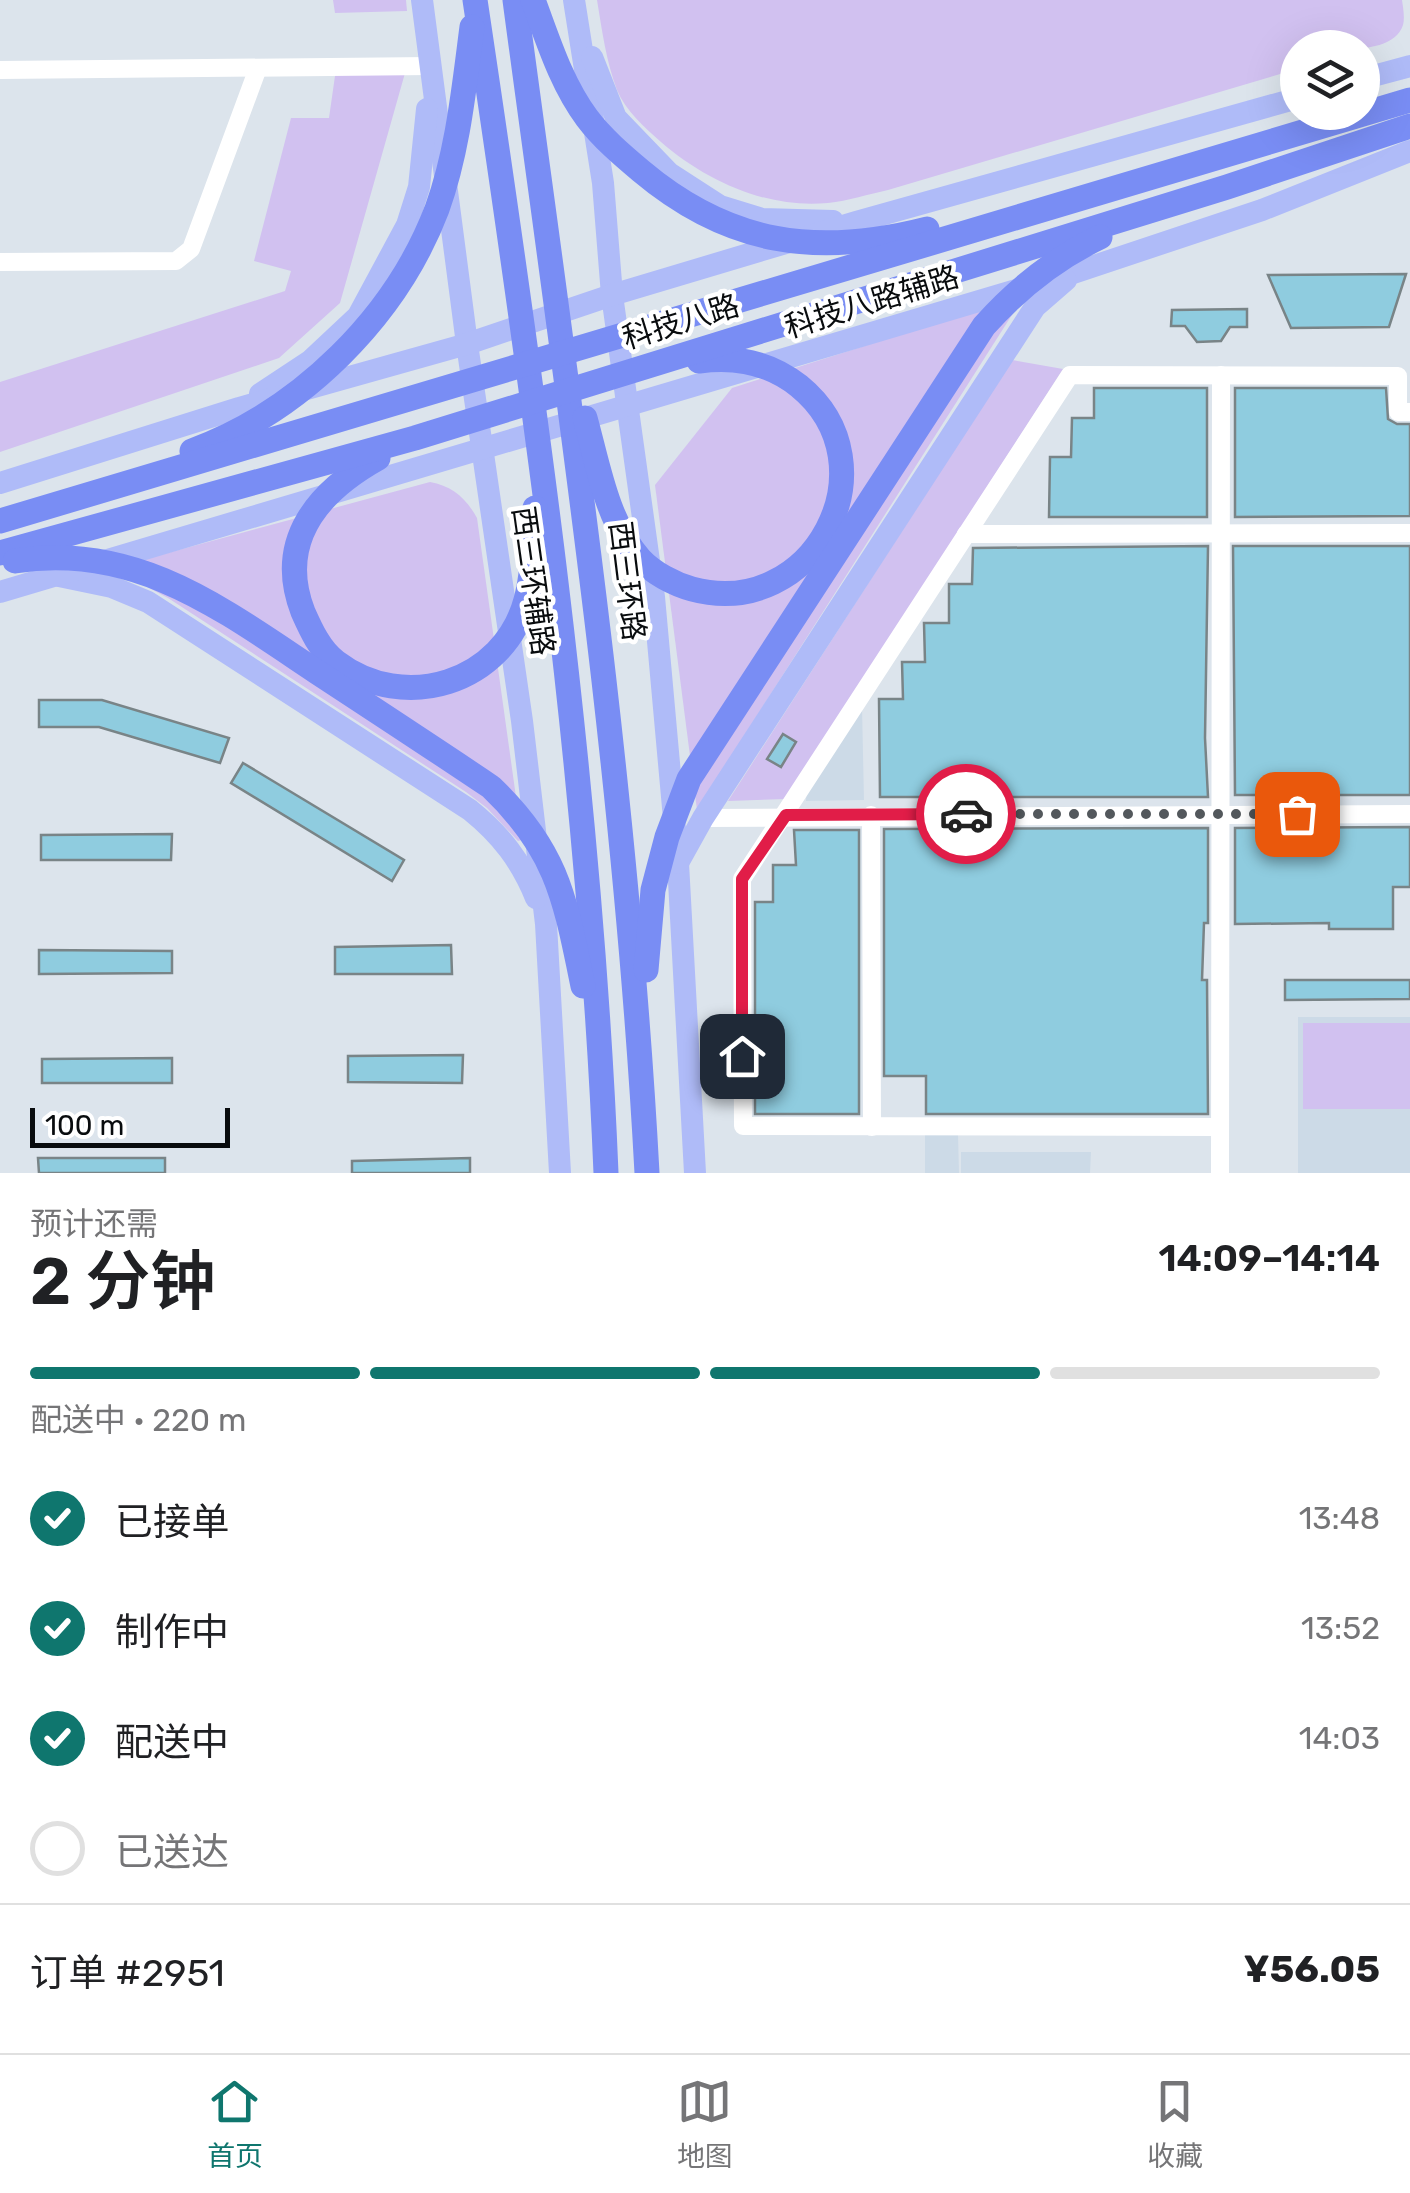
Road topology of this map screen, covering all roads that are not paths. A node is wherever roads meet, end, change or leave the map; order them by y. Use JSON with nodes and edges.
{"nodes":[{"id":1,"x":422,"y":0,"type":"edge"},
{"id":2,"x":515,"y":0,"type":"edge"},
{"id":3,"x":533,"y":0,"type":"edge"},
{"id":4,"x":476,"y":1,"type":"edge"},
{"id":5,"x":575,"y":8,"type":"edge"},
{"id":6,"x":431,"y":66,"type":"junction"},
{"id":7,"x":1410,"y":66,"type":"edge"},
{"id":8,"x":258,"y":68,"type":"junction"},
{"id":9,"x":0,"y":70,"type":"edge"},
{"id":10,"x":1380,"y":75,"type":"edge"},
{"id":11,"x":1410,"y":97,"type":"edge"},
{"id":12,"x":1280,"y":103,"type":"edge"},
{"id":13,"x":1410,"y":129,"type":"edge"},
{"id":14,"x":1410,"y":151,"type":"edge"},
{"id":15,"x":1054,"y":206,"type":"junction"},
{"id":16,"x":856,"y":222,"type":"junction"},
{"id":17,"x":1118,"y":224,"type":"junction"},
{"id":18,"x":0,"y":262,"type":"edge"},
{"id":19,"x":1074,"y":273,"type":"junction"},
{"id":20,"x":612,"y":295,"type":"junction"},
{"id":21,"x":560,"y":332,"type":"junction"},
{"id":22,"x":467,"y":344,"type":"junction"},
{"id":23,"x":644,"y":368,"type":"junction"},
{"id":24,"x":1221,"y":375,"type":"junction"},
{"id":25,"x":239,"y":408,"type":"junction"},
{"id":26,"x":626,"y":408,"type":"junction"},
{"id":27,"x":1410,"y":412,"type":"edge"},
{"id":28,"x":414,"y":438,"type":"junction"},
{"id":29,"x":484,"y":450,"type":"junction"},
{"id":30,"x":538,"y":454,"type":"junction"},
{"id":31,"x":0,"y":483,"type":"edge"},
{"id":32,"x":0,"y":521,"type":"edge"},
{"id":33,"x":1221,"y":533,"type":"junction"},
{"id":34,"x":1410,"y":533,"type":"edge"},
{"id":35,"x":966,"y":534,"type":"junction"},
{"id":36,"x":4,"y":557,"type":"edge"},
{"id":37,"x":56,"y":576,"type":"junction"},
{"id":38,"x":0,"y":592,"type":"edge"},
{"id":39,"x":1222,"y":814,"type":"junction"},
{"id":40,"x":1410,"y":814,"type":"edge"},
{"id":41,"x":786,"y":815,"type":"junction"},
{"id":42,"x":871,"y":815,"type":"junction"},
{"id":43,"x":704,"y":818,"type":"junction"},
{"id":44,"x":678,"y":863,"type":"junction"},
{"id":45,"x":546,"y":924,"type":"junction"},
{"id":46,"x":640,"y":1034,"type":"junction"},
{"id":47,"x":602,"y":1080,"type":"junction"},
{"id":48,"x":872,"y":1126,"type":"junction"},
{"id":49,"x":1220,"y":1128,"type":"junction"},
{"id":50,"x":560,"y":1173,"type":"edge"},
{"id":51,"x":606,"y":1173,"type":"edge"},
{"id":52,"x":647,"y":1173,"type":"edge"},
{"id":53,"x":695,"y":1173,"type":"edge"},
{"id":54,"x":1220,"y":1173,"type":"edge"}],
"edges":[{"from":1,"to":6,"type":"main road","name":"西三环辅路"},
{"from":2,"to":21,"type":"highway","name":"西三环路"},
{"from":3,"to":15,"type":"highway"},
{"from":4,"to":30,"type":"highway"},
{"from":4,"to":32,"type":"highway"},
{"from":5,"to":16,"type":"main road"},
{"from":5,"to":20,"type":"main road"},
{"from":6,"to":8,"type":"street"},
{"from":6,"to":22,"type":"main road","name":"西三环辅路"},
{"from":6,"to":25,"type":"main road"},
{"from":7,"to":10,"type":"main road"},
{"from":8,"to":9,"type":"street"},
{"from":8,"to":18,"type":"street"},
{"from":11,"to":15,"type":"highway","name":"科技八路"},
{"from":12,"to":16,"type":"main road"},
{"from":13,"to":17,"type":"highway","name":"科技八路"},
{"from":14,"to":19,"type":"main road","name":"科技八路辅路"},
{"from":15,"to":32,"type":"highway","name":"科技八路"},
{"from":16,"to":20,"type":"main road"},
{"from":17,"to":23,"type":"highway","name":"科技八路"},
{"from":17,"to":46,"type":"highway"},
{"from":19,"to":26,"type":"main road","name":"科技八路辅路"},
{"from":19,"to":43,"type":"main road"},
{"from":20,"to":22,"type":"main road"},
{"from":20,"to":26,"type":"main road"},
{"from":21,"to":23,"type":"highway"},
{"from":21,"to":46,"type":"highway","name":"西三环路"},
{"from":22,"to":25,"type":"main road"},
{"from":22,"to":29,"type":"main road","name":"西三环辅路"},
{"from":23,"to":28,"type":"highway","name":"科技八路"},
{"from":24,"to":27,"type":"street"},
{"from":24,"to":33,"type":"street"},
{"from":24,"to":35,"type":"street"},
{"from":25,"to":31,"type":"main road"},
{"from":26,"to":29,"type":"main road","name":"科技八路辅路"},
{"from":26,"to":44,"type":"main road"},
{"from":28,"to":30,"type":"highway"},
{"from":28,"to":36,"type":"highway","name":"科技八路"},
{"from":29,"to":37,"type":"main road","name":"科技八路辅路"},
{"from":29,"to":45,"type":"main road","name":"西三环辅路"},
{"from":30,"to":47,"type":"highway"},
{"from":33,"to":34,"type":"street"},
{"from":33,"to":35,"type":"street"},
{"from":33,"to":39,"type":"street"},
{"from":35,"to":41,"type":"street"},
{"from":36,"to":47,"type":"highway"},
{"from":37,"to":38,"type":"main road","name":"科技八路辅路"},
{"from":37,"to":45,"type":"main road"},
{"from":39,"to":40,"type":"street"},
{"from":39,"to":42,"type":"street"},
{"from":39,"to":49,"type":"street"},
{"from":41,"to":42,"type":"street"},
{"from":41,"to":43,"type":"street"},
{"from":41,"to":48,"type":"street"},
{"from":42,"to":48,"type":"street"},
{"from":43,"to":44,"type":"main road"},
{"from":44,"to":53,"type":"main road"},
{"from":45,"to":50,"type":"main road","name":"西三环辅路"},
{"from":46,"to":52,"type":"highway","name":"西三环路"},
{"from":47,"to":51,"type":"highway"},
{"from":48,"to":49,"type":"street"},
{"from":49,"to":54,"type":"street"}]}
